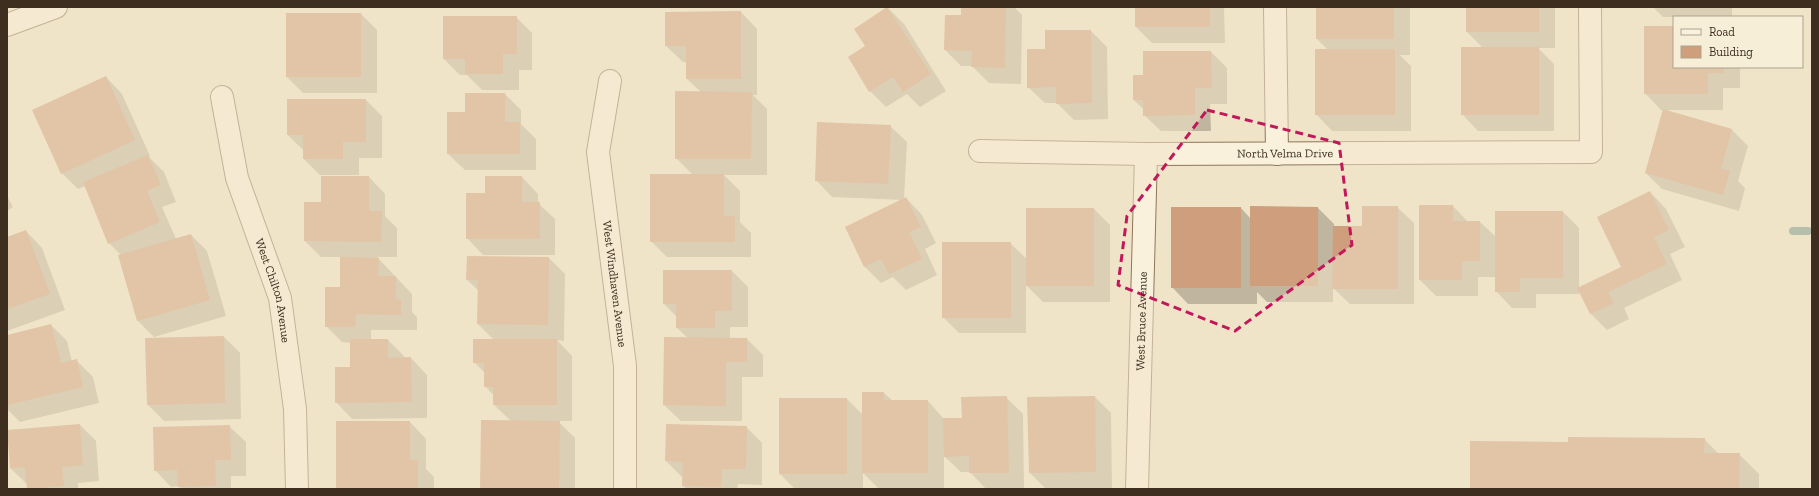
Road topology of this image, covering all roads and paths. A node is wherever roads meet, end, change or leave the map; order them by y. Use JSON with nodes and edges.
{"nodes":[{"id":1,"x":56,"y":7,"type":"edge"},
{"id":2,"x":1275,"y":7,"type":"edge"},
{"id":3,"x":1590,"y":7,"type":"edge"},
{"id":4,"x":10,"y":23,"type":"edge"},
{"id":5,"x":610,"y":81,"type":"dead end"},
{"id":6,"x":222,"y":97,"type":"dead end"},
{"id":7,"x":980,"y":151,"type":"dead end"},
{"id":8,"x":1146,"y":154,"type":"junction"},
{"id":9,"x":1277,"y":154,"type":"junction"},
{"id":10,"x":297,"y":489,"type":"edge"},
{"id":11,"x":625,"y":489,"type":"edge"},
{"id":12,"x":1137,"y":489,"type":"edge"}],
"edges":[{"from":1,"to":4,"type":"street"},
{"from":2,"to":9,"type":"street"},
{"from":3,"to":9,"type":"street","name":"North Velma Drive"},
{"from":5,"to":11,"type":"street","name":"West Windhaven Avenue"},
{"from":6,"to":10,"type":"street","name":"West Chilton Avenue"},
{"from":7,"to":8,"type":"street","name":"North Velma Drive"},
{"from":8,"to":9,"type":"street","name":"North Velma Drive"},
{"from":8,"to":12,"type":"street","name":"West Bruce Avenue"}]}
